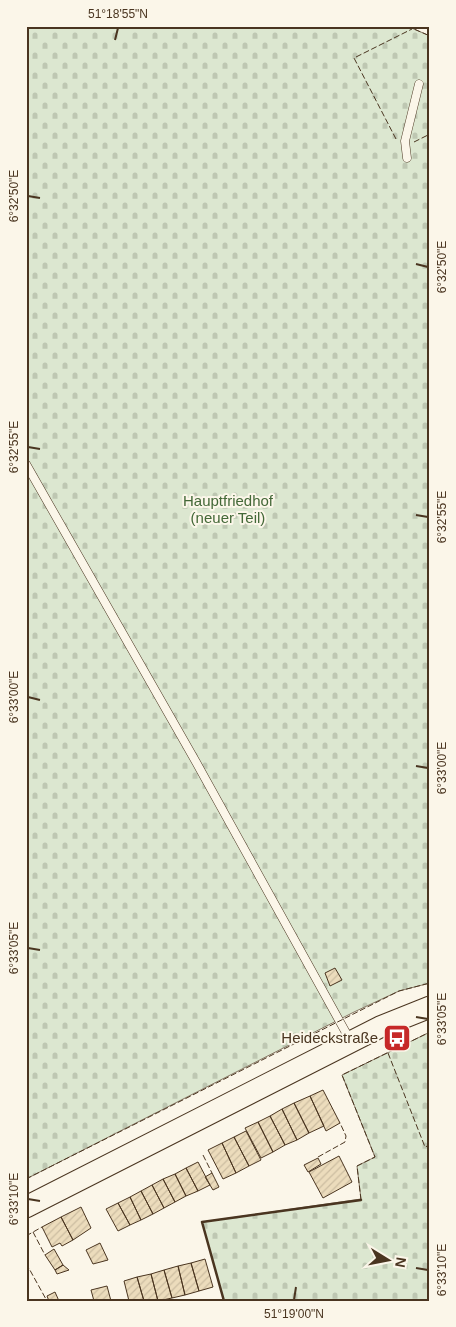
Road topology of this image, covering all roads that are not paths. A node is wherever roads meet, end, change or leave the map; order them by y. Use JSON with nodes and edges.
{"nodes":[{"id":1,"x":419,"y":84,"type":"dead end"},
{"id":2,"x":407,"y":158,"type":"dead end"},
{"id":3,"x":26,"y":464,"type":"edge"},
{"id":4,"x":430,"y":1007,"type":"edge"},
{"id":5,"x":351,"y":1042,"type":"junction"},
{"id":6,"x":26,"y":1207,"type":"edge"}],
"edges":[{"from":1,"to":2,"type":"lane"},
{"from":3,"to":5,"type":"lane"},
{"from":4,"to":5,"type":"street"},
{"from":5,"to":6,"type":"street"}]}
